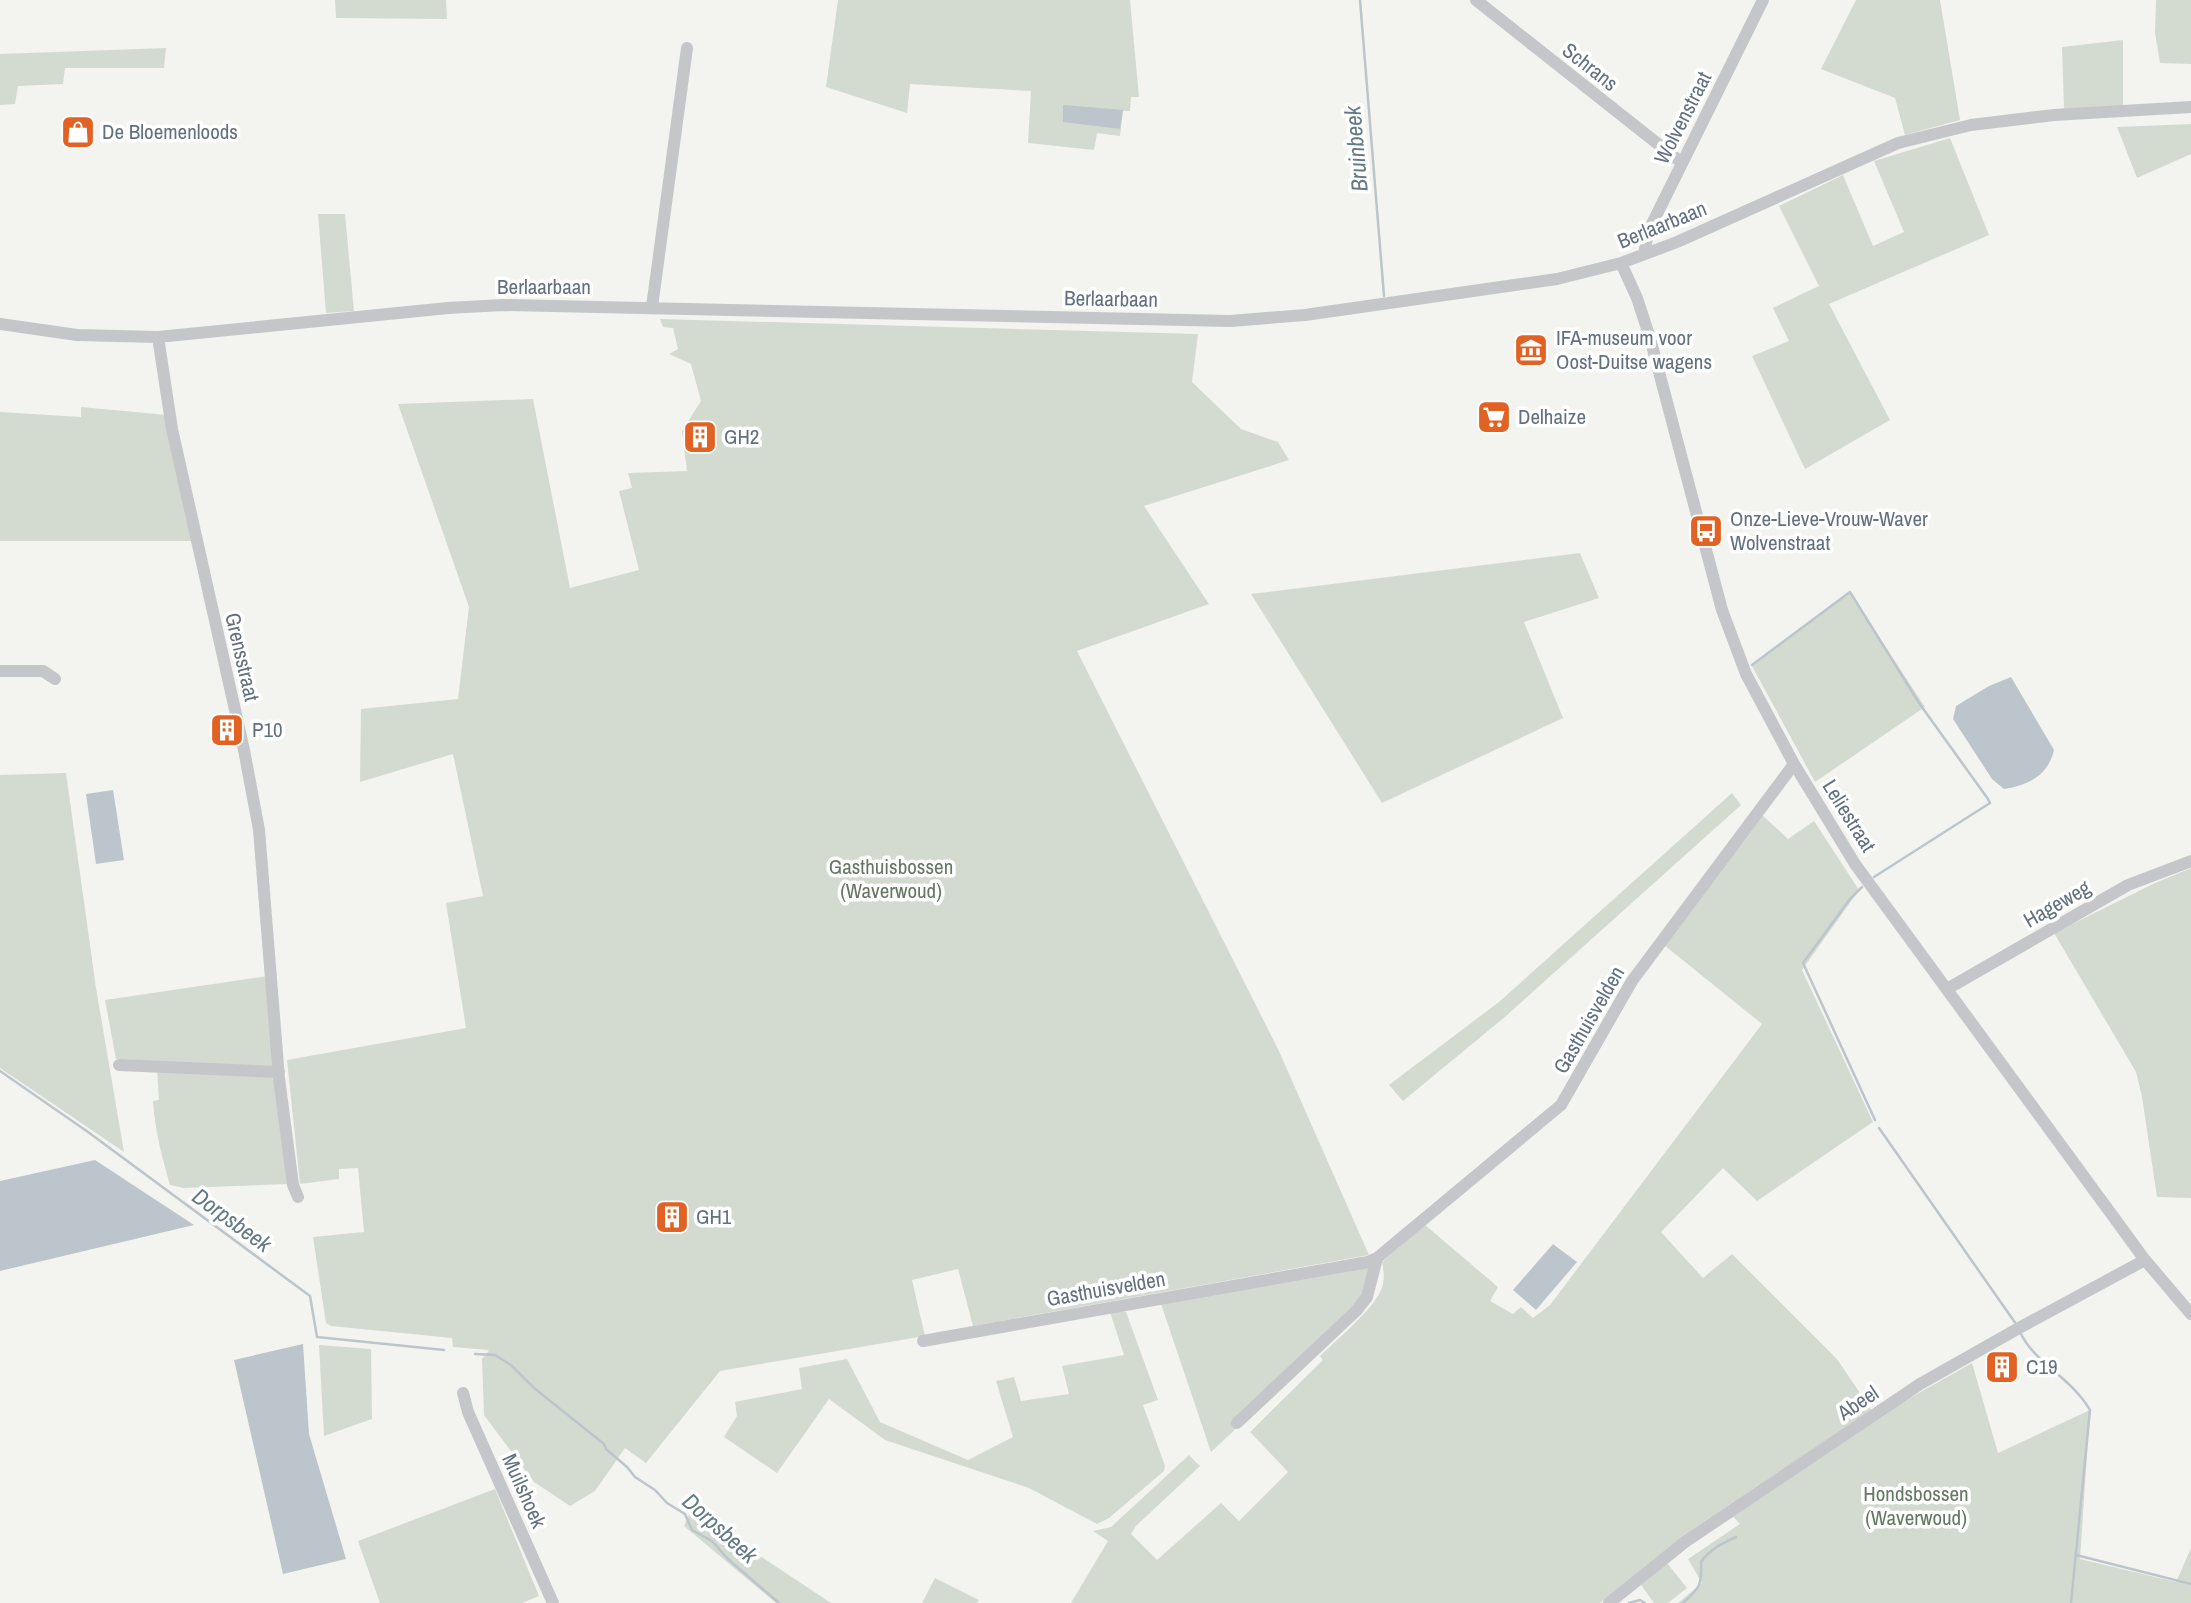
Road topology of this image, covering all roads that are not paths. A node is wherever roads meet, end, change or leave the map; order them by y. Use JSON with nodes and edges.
{"nodes":[{"id":1,"x":1476,"y":0,"type":"edge"},
{"id":2,"x":1763,"y":0,"type":"edge"},
{"id":3,"x":687,"y":48,"type":"dead end"},
{"id":4,"x":2191,"y":107,"type":"edge"},
{"id":5,"x":1682,"y":163,"type":"junction"},
{"id":6,"x":1644,"y":254,"type":"junction"},
{"id":7,"x":1621,"y":263,"type":"junction"},
{"id":8,"x":652,"y":307,"type":"junction"},
{"id":9,"x":0,"y":324,"type":"edge"},
{"id":10,"x":158,"y":337,"type":"junction"},
{"id":11,"x":0,"y":671,"type":"edge"},
{"id":12,"x":55,"y":679,"type":"dead end"},
{"id":13,"x":1794,"y":764,"type":"junction"},
{"id":14,"x":2191,"y":861,"type":"edge"},
{"id":15,"x":1947,"y":989,"type":"junction"},
{"id":16,"x":119,"y":1065,"type":"dead end"},
{"id":17,"x":279,"y":1072,"type":"junction"},
{"id":18,"x":298,"y":1197,"type":"dead end"},
{"id":19,"x":1377,"y":1258,"type":"junction"},
{"id":20,"x":2145,"y":1260,"type":"junction"},
{"id":21,"x":2191,"y":1314,"type":"edge"},
{"id":22,"x":923,"y":1341,"type":"dead end"},
{"id":23,"x":463,"y":1393,"type":"dead end"},
{"id":24,"x":1237,"y":1423,"type":"dead end"},
{"id":25,"x":552,"y":1603,"type":"edge"},
{"id":26,"x":1609,"y":1603,"type":"edge"}],
"edges":[{"from":1,"to":5,"type":"street","name":"Schrans"},
{"from":2,"to":5,"type":"street","name":"Wolvenstraat"},
{"from":3,"to":8,"type":"street"},
{"from":4,"to":6,"type":"street","name":"Berlaarbaan"},
{"from":5,"to":6,"type":"street","name":"Wolvenstraat"},
{"from":6,"to":7,"type":"street","name":"Berlaarbaan"},
{"from":7,"to":8,"type":"street","name":"Berlaarbaan"},
{"from":7,"to":13,"type":"street","name":"Leliestraat"},
{"from":8,"to":10,"type":"street","name":"Berlaarbaan"},
{"from":9,"to":10,"type":"street","name":"Berlaarbaan"},
{"from":10,"to":17,"type":"street","name":"Grensstraat"},
{"from":11,"to":12,"type":"street"},
{"from":13,"to":15,"type":"street","name":"Leliestraat"},
{"from":13,"to":19,"type":"street","name":"Gasthuisvelden"},
{"from":14,"to":15,"type":"street","name":"Hageweg"},
{"from":15,"to":20,"type":"street","name":"Leliestraat"},
{"from":16,"to":17,"type":"street"},
{"from":17,"to":18,"type":"street","name":"Grensstraat"},
{"from":19,"to":22,"type":"street","name":"Gasthuisvelden"},
{"from":19,"to":24,"type":"street"},
{"from":20,"to":21,"type":"street","name":"Leliestraat"},
{"from":20,"to":26,"type":"street","name":"Abeel"},
{"from":23,"to":25,"type":"street","name":"Muilshoek"}]}
